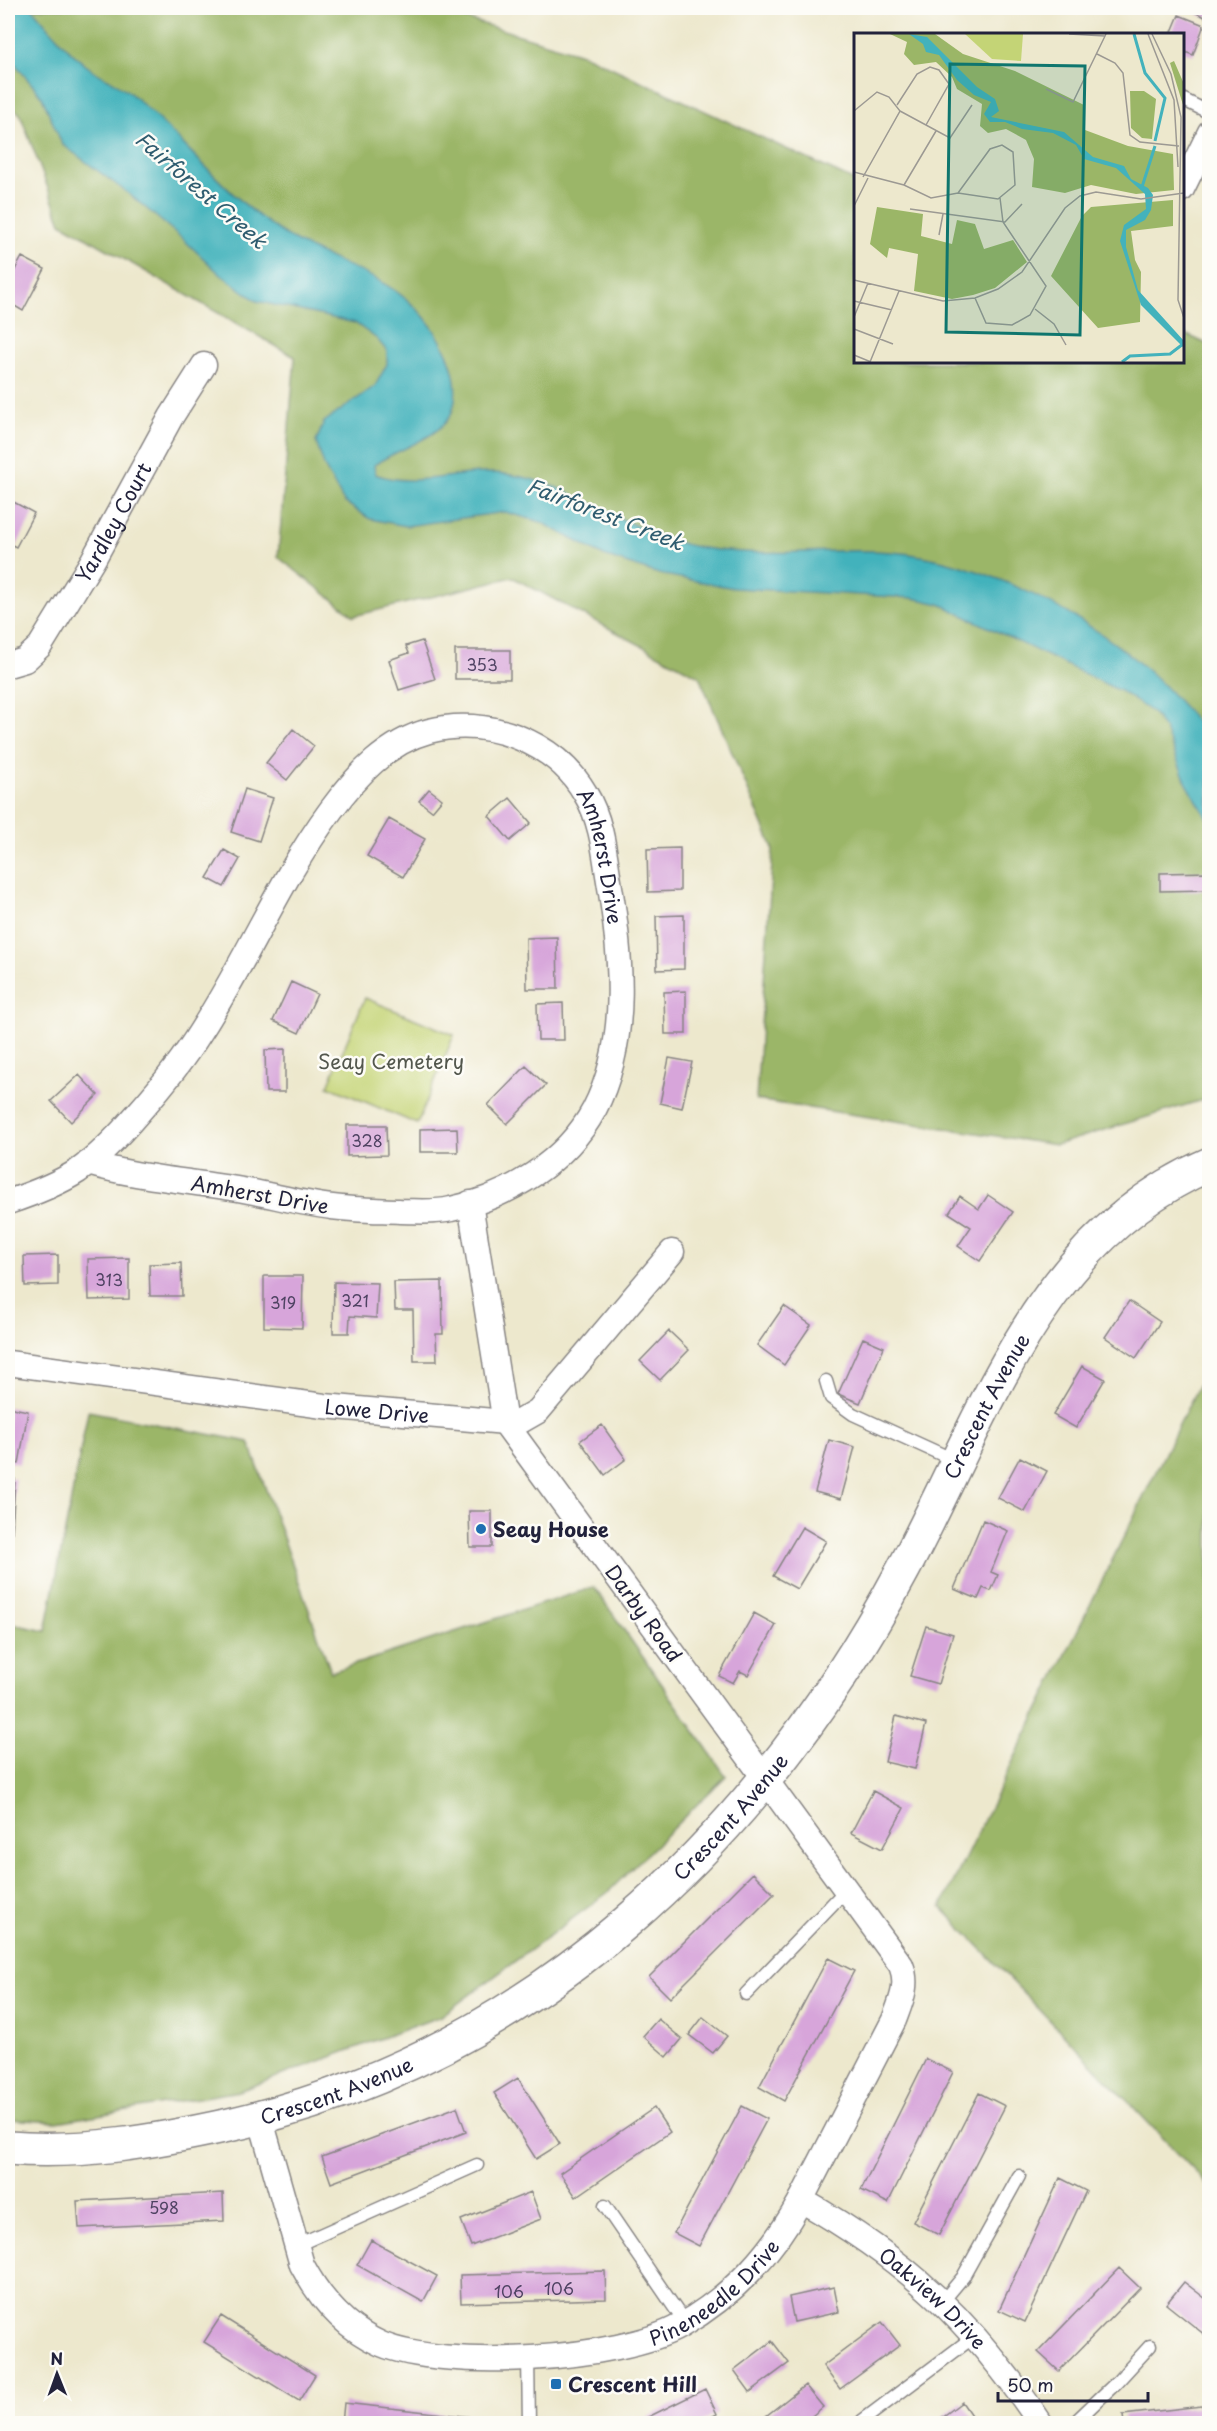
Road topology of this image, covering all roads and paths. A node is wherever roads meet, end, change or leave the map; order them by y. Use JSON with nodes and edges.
{"nodes":[{"id":1,"x":1184,"y":100,"type":"edge"},
{"id":2,"x":1209,"y":112,"type":"edge"},
{"id":3,"x":1209,"y":132,"type":"edge"},
{"id":4,"x":1184,"y":185,"type":"edge"},
{"id":5,"x":204,"y":365,"type":"dead end"},
{"id":6,"x":8,"y":665,"type":"edge"},
{"id":7,"x":88,"y":1163,"type":"junction"},
{"id":8,"x":1209,"y":1164,"type":"edge"},
{"id":9,"x":8,"y":1202,"type":"edge"},
{"id":10,"x":470,"y":1203,"type":"junction"},
{"id":11,"x":672,"y":1252,"type":"dead end"},
{"id":12,"x":8,"y":1363,"type":"edge"},
{"id":13,"x":826,"y":1381,"type":"dead end"},
{"id":14,"x":505,"y":1424,"type":"junction"},
{"id":15,"x":956,"y":1461,"type":"junction"},
{"id":16,"x":766,"y":1779,"type":"junction"},
{"id":17,"x":846,"y":1890,"type":"junction"},
{"id":18,"x":746,"y":1994,"type":"dead end"},
{"id":19,"x":260,"y":2117,"type":"junction"},
{"id":20,"x":8,"y":2148,"type":"edge"},
{"id":21,"x":477,"y":2165,"type":"dead end"},
{"id":22,"x":1019,"y":2176,"type":"dead end"},
{"id":23,"x":801,"y":2200,"type":"junction"},
{"id":24,"x":605,"y":2206,"type":"dead end"},
{"id":25,"x":295,"y":2246,"type":"junction"},
{"id":26,"x":943,"y":2301,"type":"junction"},
{"id":27,"x":685,"y":2323,"type":"junction"},
{"id":28,"x":976,"y":2336,"type":"junction"},
{"id":29,"x":1150,"y":2346,"type":"dead end"},
{"id":30,"x":528,"y":2357,"type":"junction"},
{"id":31,"x":862,"y":2421,"type":"dead end"},
{"id":32,"x":530,"y":2424,"type":"edge"},
{"id":33,"x":1041,"y":2424,"type":"edge"},
{"id":34,"x":1073,"y":2424,"type":"edge"}],
"edges":[{"from":1,"to":2,"type":"lane"},
{"from":3,"to":4,"type":"street"},
{"from":5,"to":6,"type":"street","name":"Yardley Court"},
{"from":7,"to":9,"type":"street","name":"Amherst Drive"},
{"from":7,"to":10,"type":"street","name":"Amherst Drive"},
{"from":7,"to":10,"type":"street","name":"Amherst Drive"},
{"from":8,"to":15,"type":"street","name":"Crescent Avenue"},
{"from":10,"to":14,"type":"street","name":"Darby Road"},
{"from":11,"to":14,"type":"street","name":"Lowe Drive"},
{"from":12,"to":14,"type":"street","name":"Lowe Drive"},
{"from":13,"to":15,"type":"lane"},
{"from":14,"to":16,"type":"street","name":"Darby Road"},
{"from":15,"to":16,"type":"street","name":"Crescent Avenue"},
{"from":16,"to":17,"type":"street","name":"Pineneedle Drive"},
{"from":16,"to":19,"type":"street","name":"Crescent Avenue"},
{"from":17,"to":18,"type":"lane"},
{"from":17,"to":23,"type":"street","name":"Pineneedle Drive"},
{"from":19,"to":20,"type":"street","name":"Crescent Avenue"},
{"from":19,"to":25,"type":"street","name":"Pineneedle Drive"},
{"from":21,"to":25,"type":"lane"},
{"from":22,"to":26,"type":"lane"},
{"from":23,"to":26,"type":"street","name":"Oakview Drive"},
{"from":23,"to":27,"type":"street","name":"Pineneedle Drive"},
{"from":24,"to":27,"type":"lane"},
{"from":25,"to":30,"type":"street","name":"Pineneedle Drive"},
{"from":26,"to":28,"type":"street","name":"Oakview Drive"},
{"from":27,"to":30,"type":"street","name":"Pineneedle Drive"},
{"from":28,"to":31,"type":"lane"},
{"from":28,"to":33,"type":"street","name":"Oakview Drive"},
{"from":29,"to":34,"type":"lane"},
{"from":30,"to":32,"type":"lane"}]}
